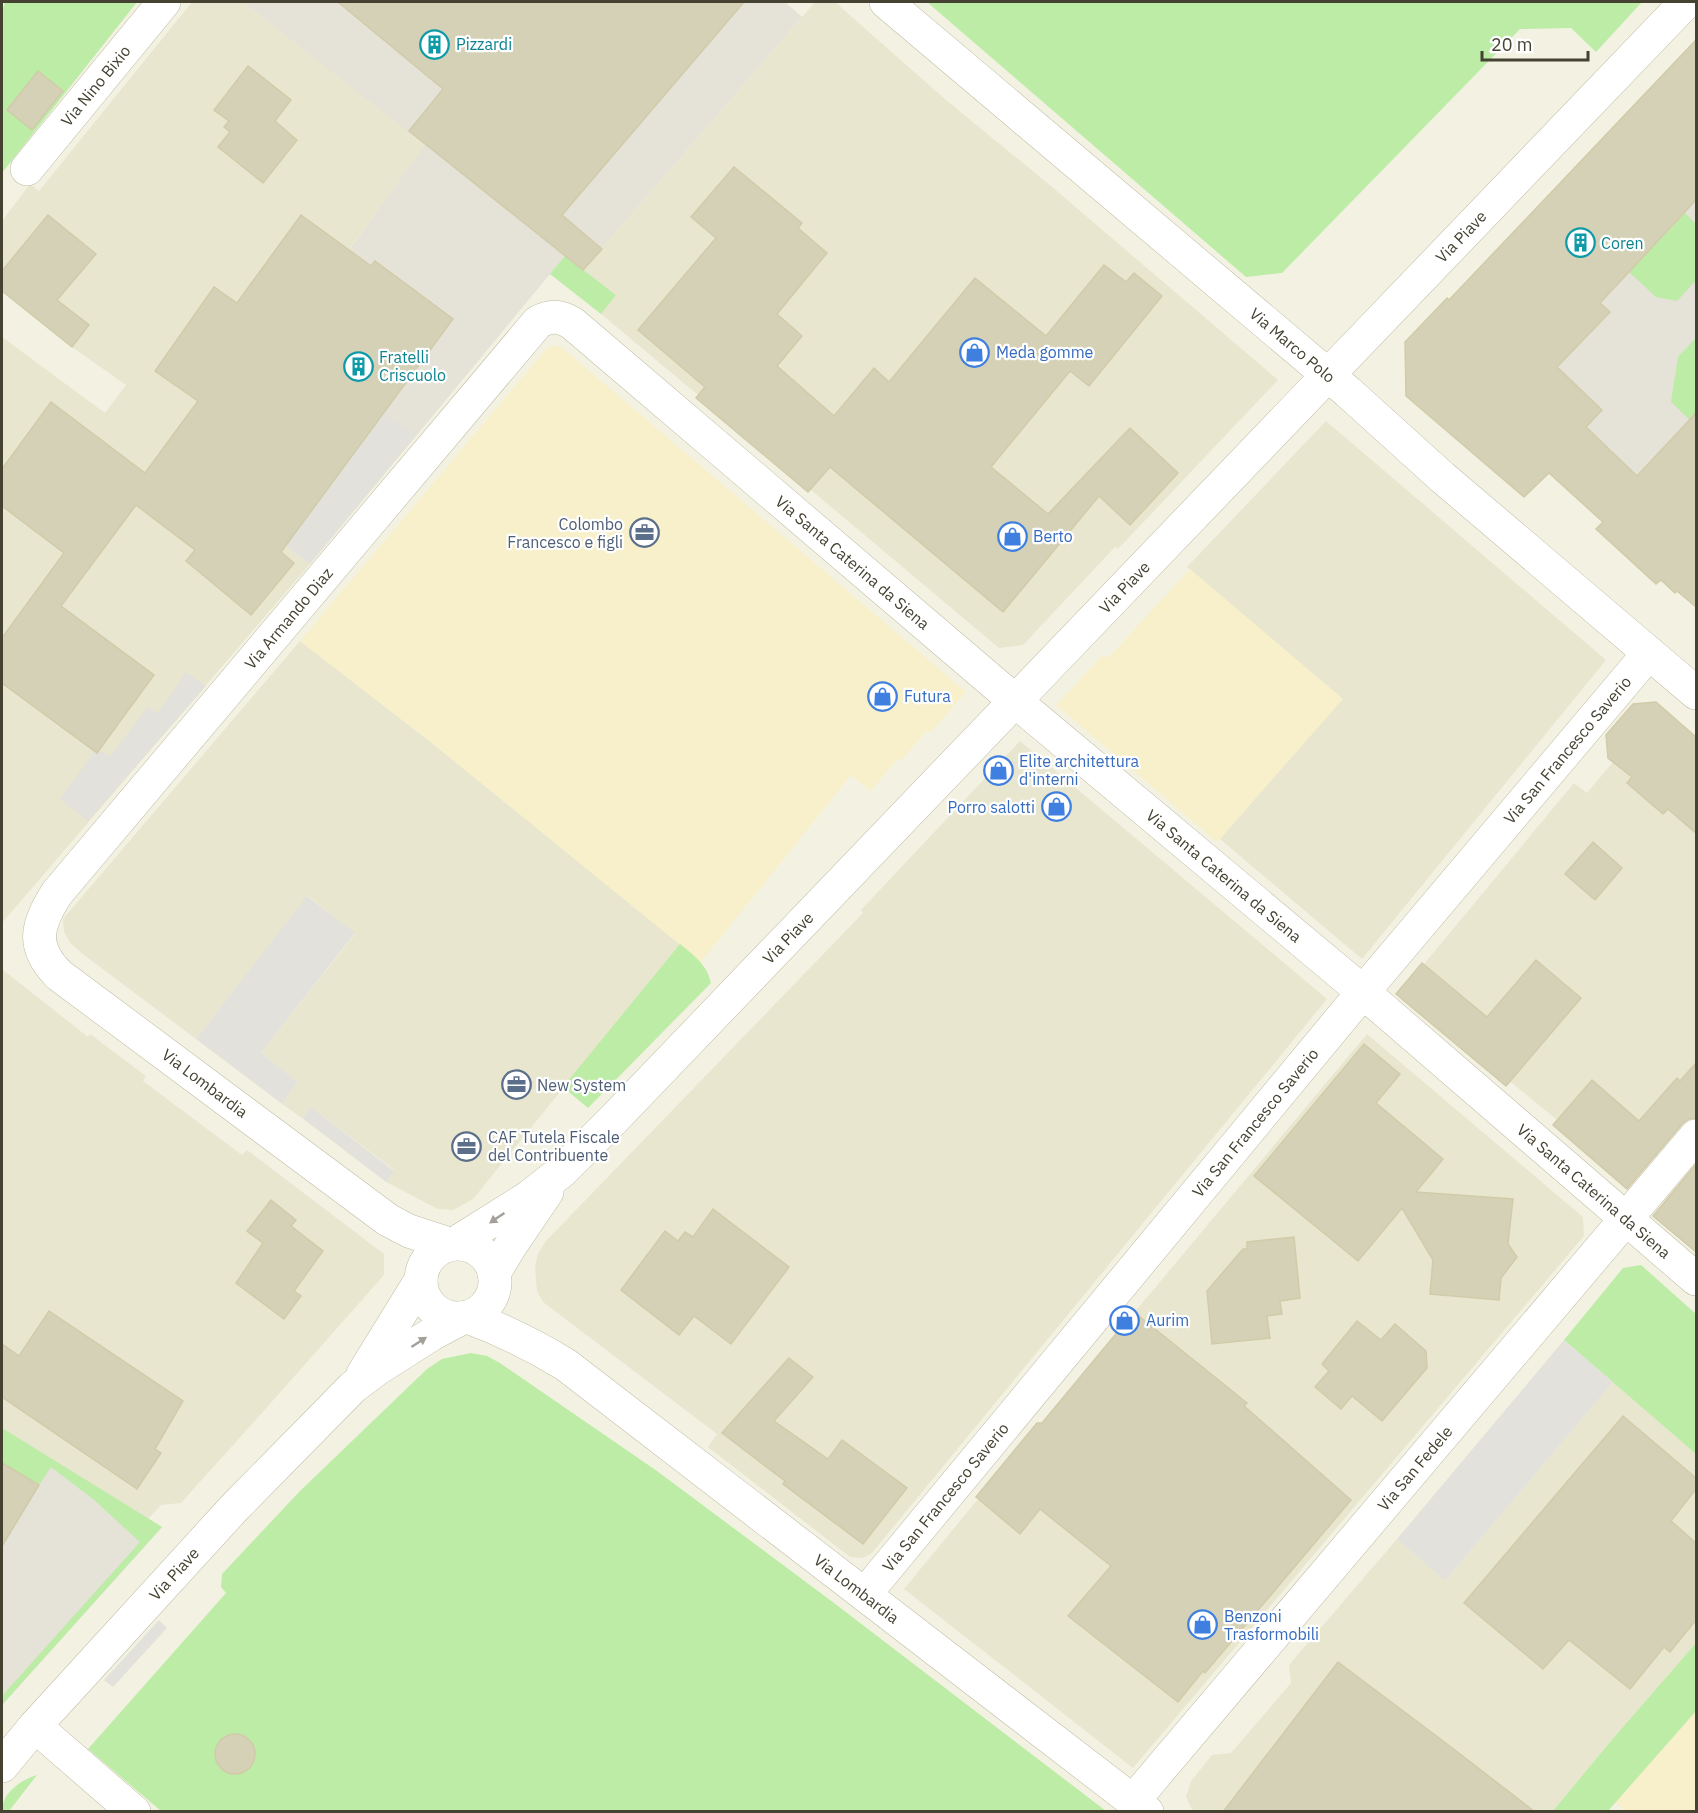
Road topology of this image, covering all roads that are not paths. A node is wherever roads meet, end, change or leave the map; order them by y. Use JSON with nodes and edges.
{"nodes":[{"id":1,"x":164,"y":2,"type":"edge"},
{"id":2,"x":886,"y":2,"type":"edge"},
{"id":3,"x":1686,"y":2,"type":"edge"},
{"id":4,"x":27,"y":169,"type":"dead end"},
{"id":5,"x":555,"y":316,"type":"joint"},
{"id":6,"x":1328,"y":376,"type":"junction"},
{"id":7,"x":1649,"y":653,"type":"junction"},
{"id":8,"x":1696,"y":693,"type":"edge"},
{"id":9,"x":1014,"y":700,"type":"junction"},
{"id":10,"x":39,"y":933,"type":"joint"},
{"id":11,"x":1363,"y":992,"type":"junction"},
{"id":12,"x":1696,"y":1136,"type":"edge"},
{"id":13,"x":562,"y":1171,"type":"junction"},
{"id":14,"x":1627,"y":1218,"type":"junction"},
{"id":15,"x":388,"y":1220,"type":"junction"},
{"id":16,"x":453,"y":1243,"type":"junction"},
{"id":17,"x":421,"y":1276,"type":"junction"},
{"id":18,"x":495,"y":1277,"type":"junction"},
{"id":19,"x":1696,"y":1279,"type":"edge"},
{"id":20,"x":465,"y":1318,"type":"junction"},
{"id":21,"x":566,"y":1365,"type":"junction"},
{"id":22,"x":354,"y":1387,"type":"junction"},
{"id":23,"x":865,"y":1594,"type":"junction"},
{"id":24,"x":35,"y":1726,"type":"junction"},
{"id":25,"x":2,"y":1766,"type":"edge"},
{"id":26,"x":1140,"y":1806,"type":"edge"},
{"id":27,"x":134,"y":1812,"type":"edge"}],
"edges":[{"from":1,"to":4,"type":"street","name":"Via Nino Bixio"},
{"from":2,"to":6,"type":"street","name":"Via Marco Polo"},
{"from":3,"to":6,"type":"street","name":"Via Piave"},
{"from":5,"to":9,"type":"street","name":"Via Santa Caterina da Siena"},
{"from":5,"to":10,"type":"street","name":"Via Armando Diaz"},
{"from":6,"to":7,"type":"street","name":"Via Marco Polo"},
{"from":6,"to":9,"type":"street","name":"Via Piave"},
{"from":7,"to":8,"type":"street","name":"Via Marco Polo"},
{"from":7,"to":11,"type":"street","name":"Via San Francesco Saverio"},
{"from":9,"to":11,"type":"street","name":"Via Santa Caterina da Siena"},
{"from":9,"to":13,"type":"street","name":"Via Piave"},
{"from":10,"to":15,"type":"street","name":"Via Lombardia"},
{"from":11,"to":14,"type":"street","name":"Via Santa Caterina da Siena"},
{"from":11,"to":23,"type":"street","name":"Via San Francesco Saverio"},
{"from":12,"to":14,"type":"street","name":"Via San Fedele"},
{"from":13,"to":16,"type":"street","name":"Via Piave","one_way":true},
{"from":13,"to":18,"type":"street","name":"Via Piave"},
{"from":14,"to":19,"type":"street","name":"Via Santa Caterina da Siena"},
{"from":14,"to":26,"type":"street","name":"Via San Fedele"},
{"from":15,"to":16,"type":"street","name":"Via Lombardia"},
{"from":15,"to":17,"type":"street","name":"Via Lombardia"},
{"from":16,"to":17,"type":"street"},
{"from":16,"to":18,"type":"street"},
{"from":17,"to":20,"type":"street"},
{"from":17,"to":22,"type":"street","name":"Via Piave"},
{"from":18,"to":20,"type":"street"},
{"from":18,"to":21,"type":"street","name":"Via Lombardia"},
{"from":20,"to":21,"type":"street","name":"Via Lombardia"},
{"from":22,"to":20,"type":"street","name":"Via Piave","one_way":true},
{"from":21,"to":23,"type":"street","name":"Via Lombardia"},
{"from":22,"to":24,"type":"street","name":"Via Piave"},
{"from":23,"to":26,"type":"street","name":"Via Lombardia"},
{"from":24,"to":25,"type":"street","name":"Via Piave"},
{"from":24,"to":27,"type":"street"}]}
